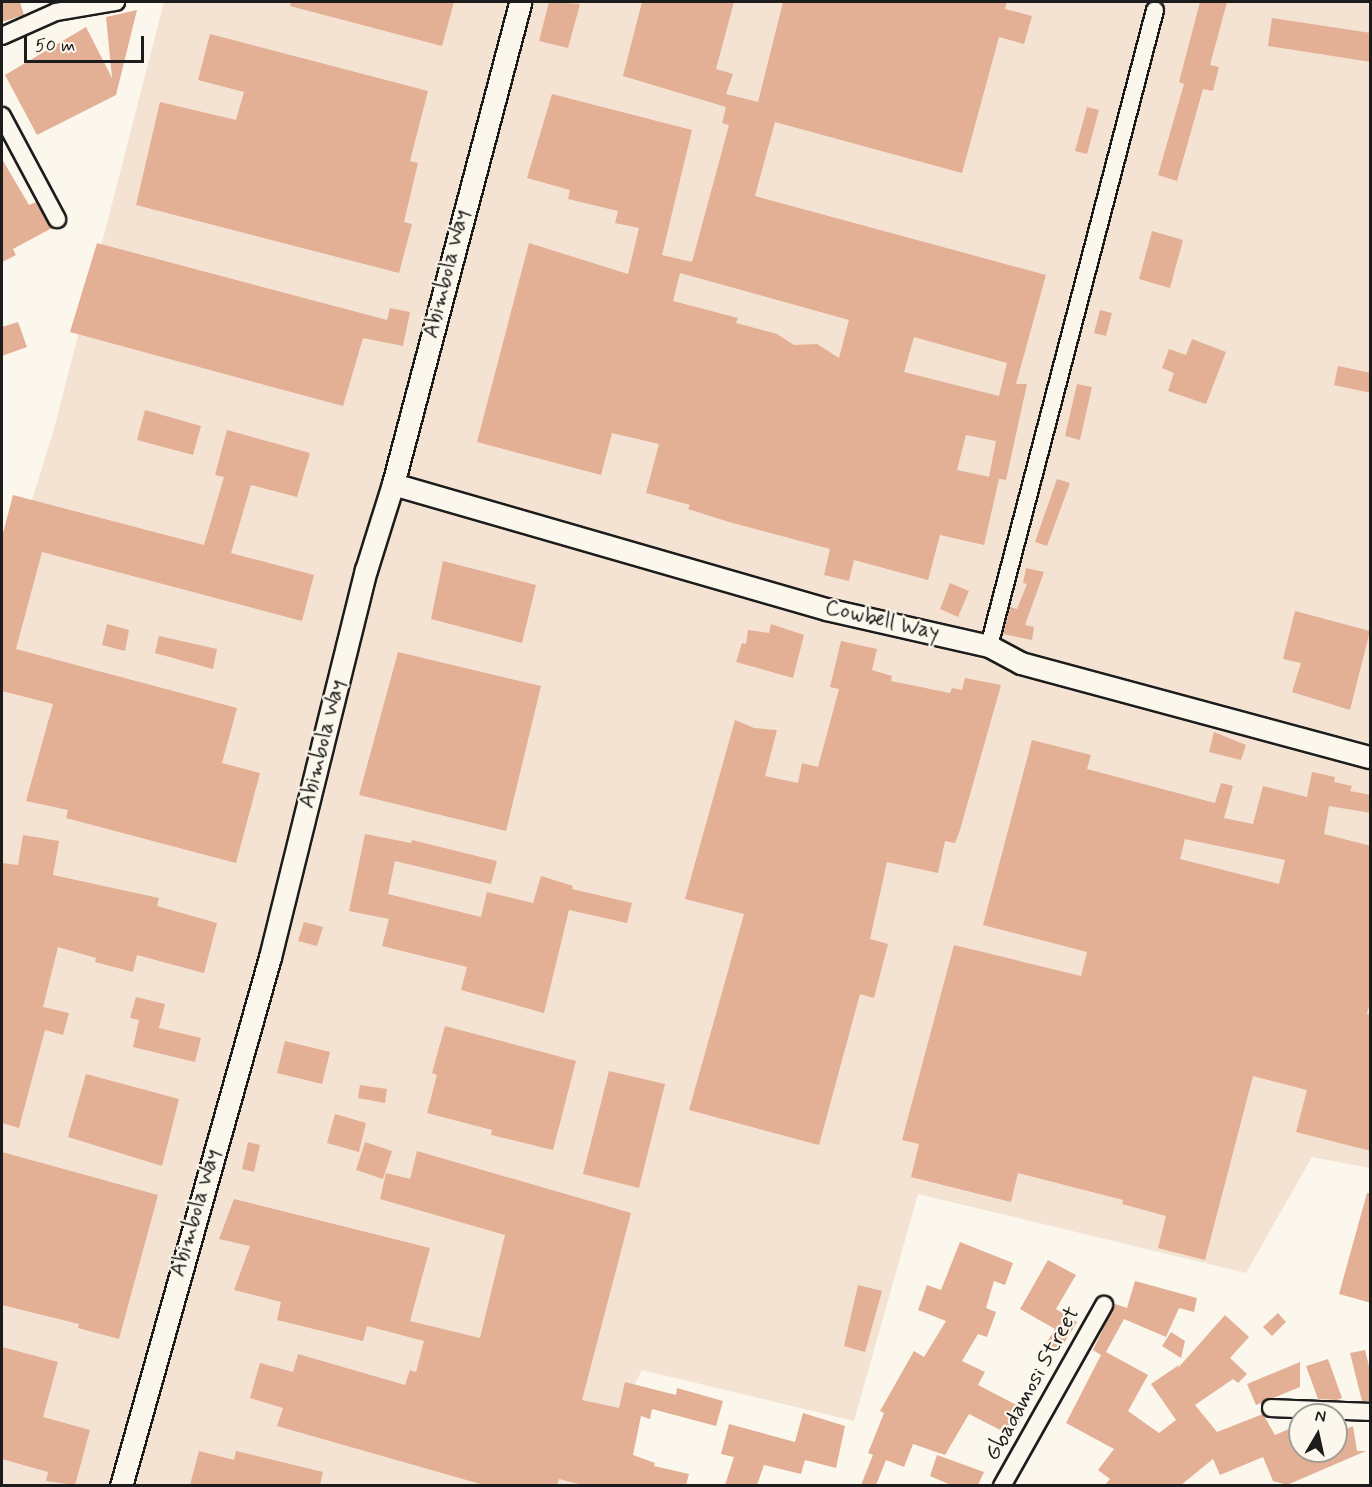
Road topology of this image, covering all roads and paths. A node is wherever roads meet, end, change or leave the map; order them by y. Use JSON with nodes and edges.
{"nodes":[{"id":1,"x":116,"y":2,"type":"edge"},
{"id":2,"x":520,"y":2,"type":"edge"},
{"id":3,"x":1155,"y":10,"type":"dead end"},
{"id":4,"x":2,"y":36,"type":"edge"},
{"id":5,"x":2,"y":116,"type":"edge"},
{"id":6,"x":57,"y":219,"type":"dead end"},
{"id":7,"x":393,"y":484,"type":"junction"},
{"id":8,"x":989,"y":646,"type":"junction"},
{"id":9,"x":1371,"y":757,"type":"edge"},
{"id":10,"x":1104,"y":1305,"type":"dead end"},
{"id":11,"x":1271,"y":1408,"type":"dead end"},
{"id":12,"x":1371,"y":1412,"type":"edge"},
{"id":13,"x":121,"y":1485,"type":"edge"},
{"id":14,"x":1002,"y":1485,"type":"edge"}],
"edges":[{"from":1,"to":4,"type":"street"},
{"from":2,"to":7,"type":"street","name":"Abimbola Way"},
{"from":3,"to":8,"type":"street"},
{"from":5,"to":6,"type":"street"},
{"from":7,"to":8,"type":"street","name":"Cowbell Way"},
{"from":7,"to":13,"type":"street","name":"Abimbola Way"},
{"from":8,"to":9,"type":"street","name":"Cowbell Way"},
{"from":10,"to":14,"type":"street","name":"Gbadamosi Street"},
{"from":11,"to":12,"type":"street"}]}
